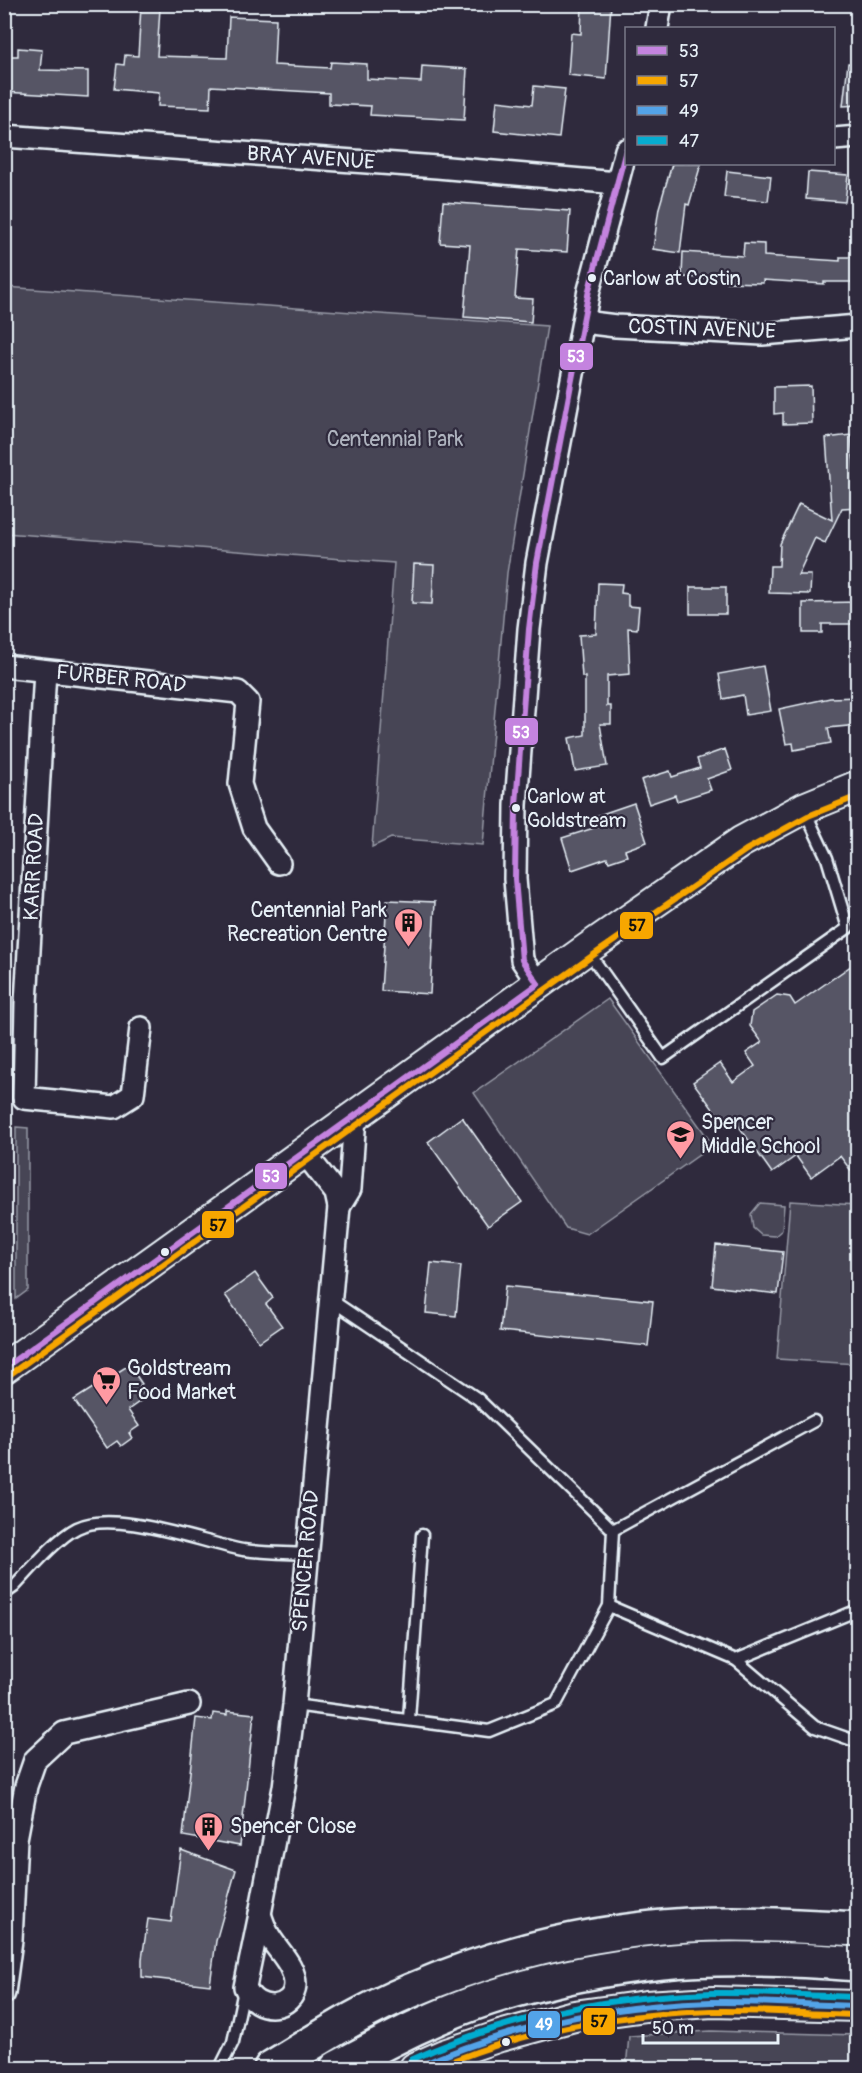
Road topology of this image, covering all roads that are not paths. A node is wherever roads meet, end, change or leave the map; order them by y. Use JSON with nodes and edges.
{"nodes":[{"id":1,"x":661,"y":4,"type":"edge"},
{"id":2,"x":657,"y":27,"type":"edge"},
{"id":3,"x":4,"y":136,"type":"edge"},
{"id":4,"x":858,"y":137,"type":"edge"},
{"id":5,"x":835,"y":139,"type":"edge"},
{"id":6,"x":625,"y":157,"type":"edge"},
{"id":7,"x":617,"y":183,"type":"junction"},
{"id":8,"x":583,"y":322,"type":"junction"},
{"id":9,"x":858,"y":326,"type":"edge"},
{"id":10,"x":4,"y":666,"type":"edge"},
{"id":11,"x":45,"y":671,"type":"junction"},
{"id":12,"x":858,"y":786,"type":"edge"},
{"id":13,"x":804,"y":808,"type":"junction"},
{"id":14,"x":279,"y":863,"type":"dead end"},
{"id":15,"x":587,"y":949,"type":"junction"},
{"id":16,"x":538,"y":984,"type":"junction"},
{"id":17,"x":141,"y":1028,"type":"dead end"},
{"id":18,"x":355,"y":1116,"type":"junction"},
{"id":19,"x":304,"y":1152,"type":"junction"},
{"id":20,"x":339,"y":1207,"type":"junction"},
{"id":21,"x":331,"y":1300,"type":"junction"},
{"id":22,"x":4,"y":1368,"type":"edge"},
{"id":23,"x":814,"y":1421,"type":"dead end"},
{"id":24,"x":613,"y":1530,"type":"junction"},
{"id":25,"x":422,"y":1534,"type":"dead end"},
{"id":26,"x":307,"y":1554,"type":"junction"},
{"id":27,"x":4,"y":1594,"type":"edge"},
{"id":28,"x":609,"y":1606,"type":"junction"},
{"id":29,"x":858,"y":1610,"type":"edge"},
{"id":30,"x":736,"y":1660,"type":"junction"},
{"id":31,"x":189,"y":1704,"type":"dead end"},
{"id":32,"x":294,"y":1705,"type":"junction"},
{"id":33,"x":409,"y":1719,"type":"junction"},
{"id":34,"x":858,"y":1742,"type":"edge"},
{"id":35,"x":260,"y":1914,"type":"junction"},
{"id":36,"x":858,"y":1915,"type":"edge"},
{"id":37,"x":761,"y":1924,"type":"junction"},
{"id":38,"x":858,"y":1929,"type":"edge"},
{"id":39,"x":851,"y":1964,"type":"edge"},
{"id":40,"x":245,"y":1987,"type":"junction"},
{"id":41,"x":4,"y":1993,"type":"edge"},
{"id":42,"x":858,"y":2006,"type":"edge"},
{"id":43,"x":220,"y":2068,"type":"edge"},
{"id":44,"x":271,"y":2068,"type":"edge"},
{"id":45,"x":337,"y":2068,"type":"edge"},
{"id":46,"x":415,"y":2068,"type":"edge"}],
"edges":[{"from":1,"to":2,"type":"street"},
{"from":3,"to":7,"type":"street","name":"BRAY AVENUE"},
{"from":4,"to":5,"type":"street"},
{"from":6,"to":7,"type":"street"},
{"from":7,"to":8,"type":"street"},
{"from":8,"to":9,"type":"street","name":"COSTIN AVENUE"},
{"from":8,"to":16,"type":"street"},
{"from":10,"to":11,"type":"street","name":"FURBER ROAD"},
{"from":11,"to":14,"type":"street","name":"FURBER ROAD"},
{"from":11,"to":17,"type":"street","name":"KARR ROAD"},
{"from":12,"to":13,"type":"main road"},
{"from":13,"to":15,"type":"main road"},
{"from":13,"to":15,"type":"lane"},
{"from":15,"to":16,"type":"main road"},
{"from":16,"to":18,"type":"main road"},
{"from":18,"to":19,"type":"main road"},
{"from":18,"to":20,"type":"street","name":"SPENCER ROAD"},
{"from":19,"to":20,"type":"street"},
{"from":19,"to":22,"type":"main road"},
{"from":20,"to":21,"type":"street","name":"SPENCER ROAD"},
{"from":21,"to":24,"type":"lane"},
{"from":21,"to":26,"type":"street","name":"SPENCER ROAD"},
{"from":23,"to":24,"type":"lane"},
{"from":24,"to":28,"type":"lane"},
{"from":25,"to":33,"type":"lane"},
{"from":26,"to":27,"type":"lane"},
{"from":26,"to":32,"type":"street","name":"SPENCER ROAD"},
{"from":28,"to":30,"type":"lane"},
{"from":28,"to":33,"type":"lane"},
{"from":29,"to":30,"type":"lane"},
{"from":30,"to":34,"type":"lane"},
{"from":31,"to":41,"type":"street"},
{"from":32,"to":33,"type":"lane"},
{"from":32,"to":35,"type":"street","name":"SPENCER ROAD"},
{"from":35,"to":40,"type":"street","name":"SPENCER ROAD"},
{"from":35,"to":40,"type":"street"},
{"from":36,"to":37,"type":"highway"},
{"from":37,"to":38,"type":"highway"},
{"from":37,"to":44,"type":"highway"},
{"from":39,"to":45,"type":"highway"},
{"from":40,"to":43,"type":"lane"},
{"from":42,"to":46,"type":"main road"}]}
